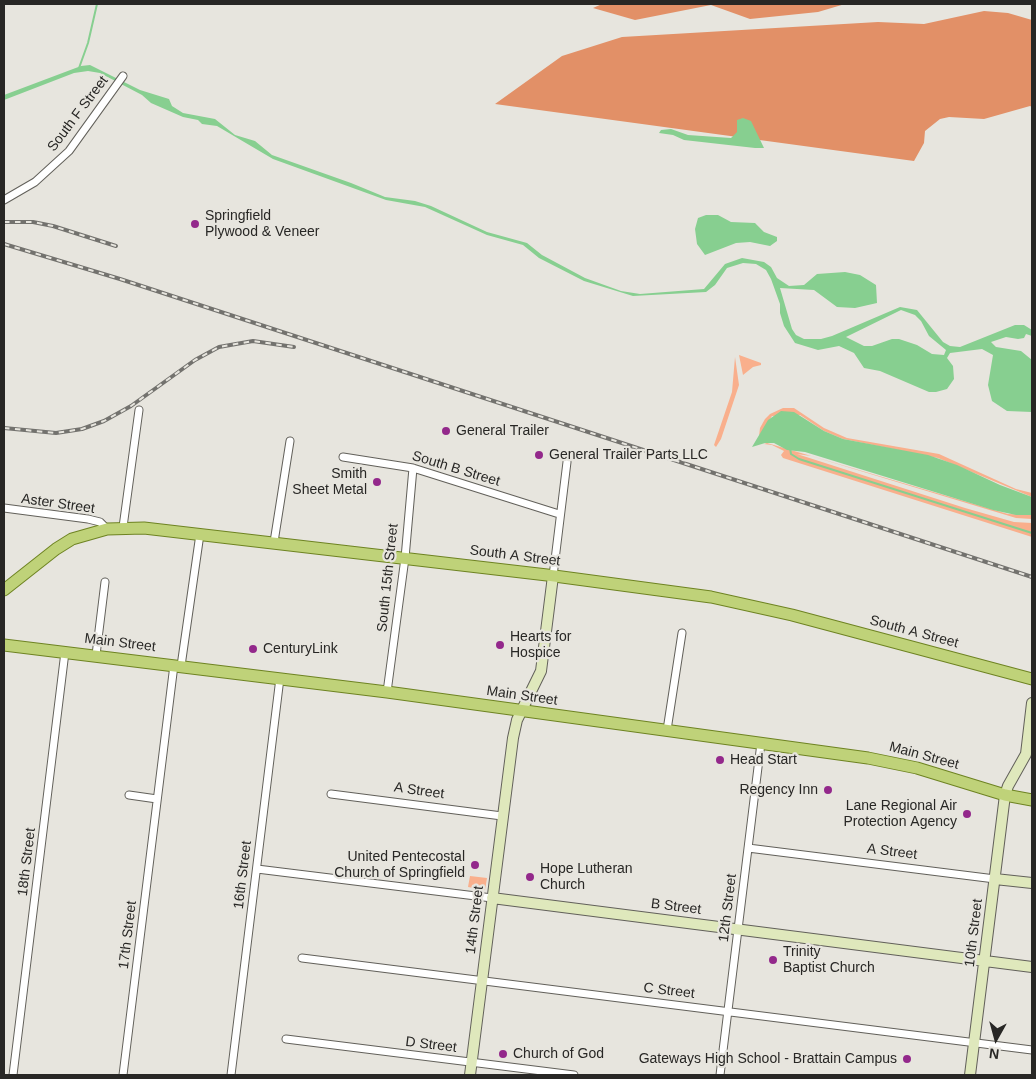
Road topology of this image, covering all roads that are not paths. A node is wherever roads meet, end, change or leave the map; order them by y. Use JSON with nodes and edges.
{"nodes":[{"id":1,"x":123,"y":76,"type":"dead end"},
{"id":2,"x":4,"y":200,"type":"edge"},
{"id":3,"x":139,"y":410,"type":"dead end"},
{"id":4,"x":290,"y":440,"type":"dead end"},
{"id":5,"x":343,"y":457,"type":"dead end"},
{"id":6,"x":567,"y":462,"type":"dead end"},
{"id":7,"x":413,"y":468,"type":"junction"},
{"id":8,"x":4,"y":508,"type":"edge"},
{"id":9,"x":560,"y":514,"type":"junction"},
{"id":10,"x":123,"y":527,"type":"junction"},
{"id":11,"x":107,"y":529,"type":"junction"},
{"id":12,"x":200,"y":534,"type":"junction"},
{"id":13,"x":274,"y":542,"type":"junction"},
{"id":14,"x":405,"y":558,"type":"junction"},
{"id":15,"x":554,"y":576,"type":"junction"},
{"id":16,"x":105,"y":582,"type":"dead end"},
{"id":17,"x":4,"y":590,"type":"edge"},
{"id":18,"x":682,"y":633,"type":"dead end"},
{"id":19,"x":4,"y":645,"type":"edge"},
{"id":20,"x":65,"y":652,"type":"junction"},
{"id":21,"x":96,"y":656,"type":"junction"},
{"id":22,"x":178,"y":665,"type":"junction"},
{"id":23,"x":280,"y":678,"type":"junction"},
{"id":24,"x":1032,"y":680,"type":"edge"},
{"id":25,"x":387,"y":692,"type":"junction"},
{"id":26,"x":1032,"y":704,"type":"edge"},
{"id":27,"x":521,"y":711,"type":"junction"},
{"id":28,"x":667,"y":730,"type":"junction"},
{"id":29,"x":761,"y":743,"type":"junction"},
{"id":30,"x":331,"y":794,"type":"dead end"},
{"id":31,"x":129,"y":795,"type":"dead end"},
{"id":32,"x":1005,"y":795,"type":"junction"},
{"id":33,"x":157,"y":799,"type":"junction"},
{"id":34,"x":1032,"y":800,"type":"edge"},
{"id":35,"x":502,"y":816,"type":"junction"},
{"id":36,"x":748,"y":848,"type":"junction"},
{"id":37,"x":257,"y":869,"type":"junction"},
{"id":38,"x":995,"y":879,"type":"junction"},
{"id":39,"x":1032,"y":883,"type":"edge"},
{"id":40,"x":492,"y":898,"type":"junction"},
{"id":41,"x":738,"y":929,"type":"junction"},
{"id":42,"x":302,"y":958,"type":"dead end"},
{"id":43,"x":985,"y":960,"type":"junction"},
{"id":44,"x":1032,"y":967,"type":"edge"},
{"id":45,"x":482,"y":980,"type":"junction"},
{"id":46,"x":727,"y":1011,"type":"junction"},
{"id":47,"x":286,"y":1039,"type":"dead end"},
{"id":48,"x":974,"y":1043,"type":"junction"},
{"id":49,"x":1032,"y":1050,"type":"edge"},
{"id":50,"x":471,"y":1062,"type":"junction"},
{"id":51,"x":13,"y":1075,"type":"edge"},
{"id":52,"x":123,"y":1075,"type":"edge"},
{"id":53,"x":231,"y":1075,"type":"edge"},
{"id":54,"x":470,"y":1075,"type":"edge"},
{"id":55,"x":574,"y":1075,"type":"edge"},
{"id":56,"x":720,"y":1075,"type":"edge"},
{"id":57,"x":970,"y":1075,"type":"edge"}],
"edges":[{"from":1,"to":2,"type":"street","name":"South F Street"},
{"from":3,"to":10,"type":"street"},
{"from":4,"to":13,"type":"street"},
{"from":5,"to":7,"type":"street","name":"South B Street"},
{"from":6,"to":9,"type":"street"},
{"from":7,"to":9,"type":"street","name":"South B Street"},
{"from":7,"to":14,"type":"street","name":"South 15th Street"},
{"from":8,"to":11,"type":"street","name":"Aster Street"},
{"from":9,"to":15,"type":"street"},
{"from":10,"to":11,"type":"main road","name":"South A Street"},
{"from":10,"to":12,"type":"main road","name":"South A Street"},
{"from":11,"to":17,"type":"main road","name":"South A Street"},
{"from":12,"to":13,"type":"main road","name":"South A Street"},
{"from":12,"to":22,"type":"street","name":"17th Street"},
{"from":13,"to":14,"type":"main road","name":"South A Street"},
{"from":14,"to":15,"type":"main road","name":"South A Street"},
{"from":14,"to":25,"type":"street","name":"South 15th Street"},
{"from":15,"to":24,"type":"main road","name":"South A Street"},
{"from":15,"to":27,"type":"street","name":"14th Street"},
{"from":16,"to":21,"type":"street"},
{"from":18,"to":28,"type":"street"},
{"from":19,"to":20,"type":"main road","name":"Main Street"},
{"from":20,"to":21,"type":"main road","name":"Main Street"},
{"from":20,"to":51,"type":"street","name":"18th Street"},
{"from":21,"to":22,"type":"main road","name":"Main Street"},
{"from":22,"to":23,"type":"main road","name":"Main Street"},
{"from":22,"to":33,"type":"street","name":"17th Street"},
{"from":23,"to":25,"type":"main road","name":"Main Street"},
{"from":23,"to":37,"type":"street","name":"16th Street"},
{"from":25,"to":27,"type":"main road","name":"Main Street"},
{"from":26,"to":32,"type":"street","name":"10th Street"},
{"from":27,"to":28,"type":"main road","name":"Main Street"},
{"from":27,"to":35,"type":"street","name":"14th Street"},
{"from":28,"to":29,"type":"main road","name":"Main Street"},
{"from":29,"to":32,"type":"main road","name":"Main Street"},
{"from":29,"to":36,"type":"street","name":"12th Street"},
{"from":30,"to":35,"type":"street","name":"A Street"},
{"from":31,"to":33,"type":"street"},
{"from":32,"to":34,"type":"main road","name":"Main Street"},
{"from":32,"to":38,"type":"street","name":"10th Street"},
{"from":33,"to":52,"type":"street","name":"17th Street"},
{"from":35,"to":40,"type":"street","name":"14th Street"},
{"from":36,"to":38,"type":"street","name":"A Street"},
{"from":36,"to":41,"type":"street","name":"12th Street"},
{"from":37,"to":40,"type":"street","name":"B Street"},
{"from":37,"to":53,"type":"street","name":"16th Street"},
{"from":38,"to":39,"type":"street","name":"A Street"},
{"from":38,"to":43,"type":"street","name":"10th Street"},
{"from":40,"to":41,"type":"street","name":"B Street"},
{"from":40,"to":45,"type":"street","name":"14th Street"},
{"from":41,"to":43,"type":"street","name":"B Street"},
{"from":41,"to":46,"type":"street","name":"12th Street"},
{"from":42,"to":45,"type":"street","name":"C Street"},
{"from":43,"to":44,"type":"street","name":"B Street"},
{"from":43,"to":48,"type":"street","name":"10th Street"},
{"from":45,"to":46,"type":"street","name":"C Street"},
{"from":45,"to":50,"type":"street","name":"14th Street"},
{"from":46,"to":48,"type":"street","name":"C Street"},
{"from":46,"to":56,"type":"street","name":"12th Street"},
{"from":47,"to":50,"type":"street","name":"D Street"},
{"from":48,"to":49,"type":"street","name":"C Street"},
{"from":48,"to":57,"type":"street","name":"10th Street"},
{"from":50,"to":54,"type":"street","name":"14th Street"},
{"from":50,"to":55,"type":"street","name":"D Street"}]}
